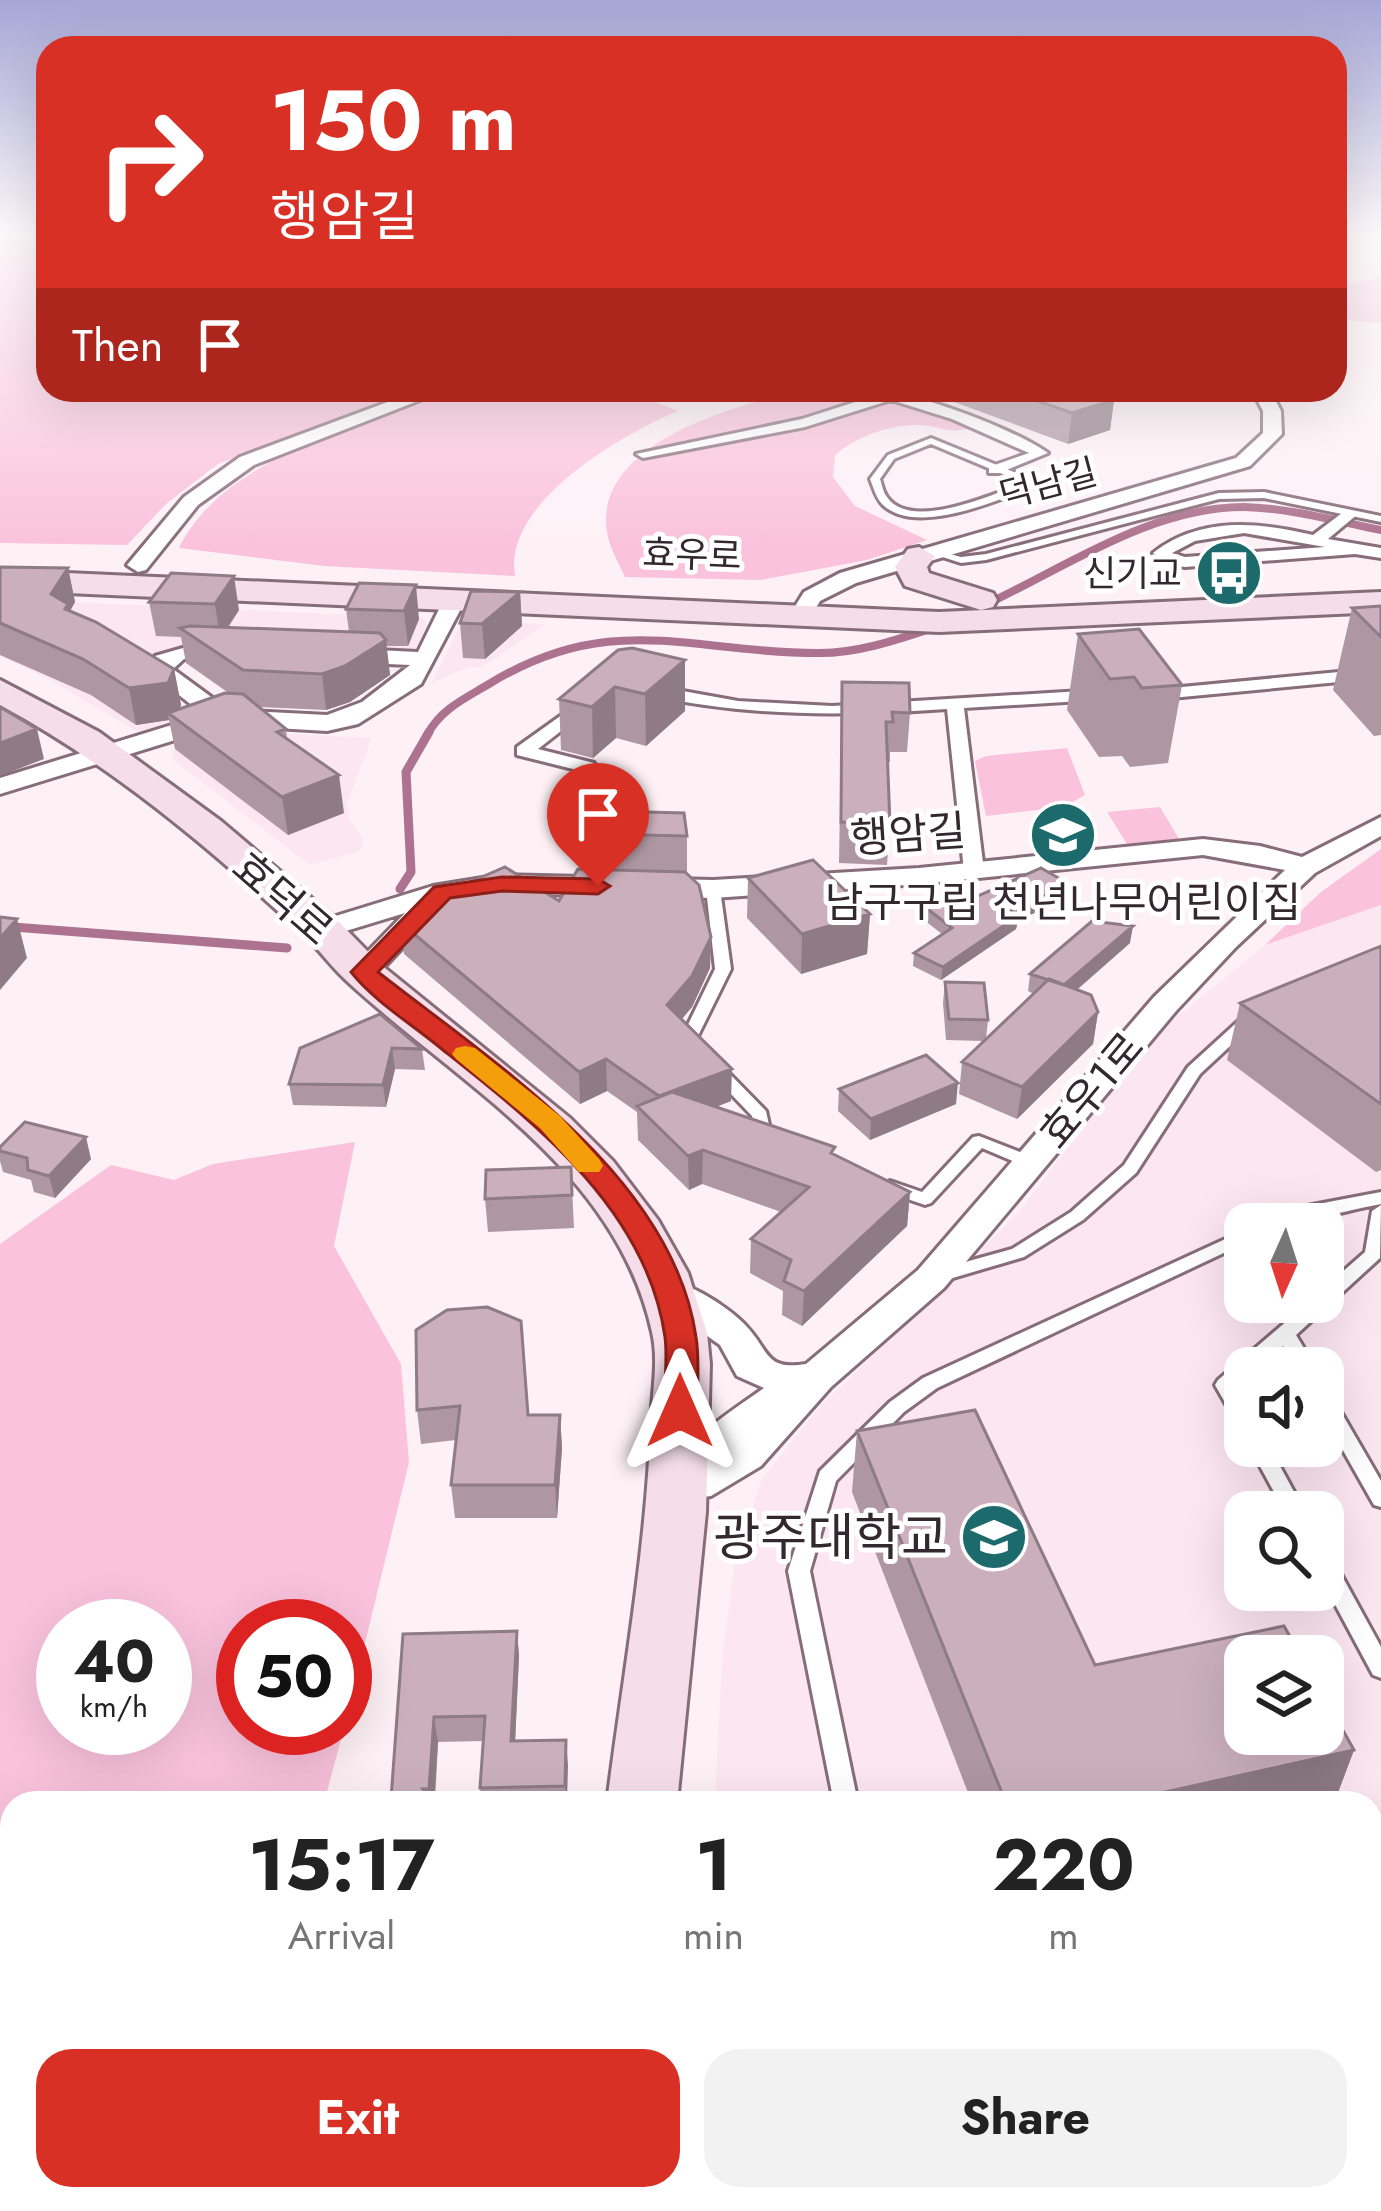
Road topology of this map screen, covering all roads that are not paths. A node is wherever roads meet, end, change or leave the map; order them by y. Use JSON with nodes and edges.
{"nodes":[{"id":1,"x":405,"y":402,"type":"edge"},
{"id":2,"x":866,"y":402,"type":"edge"},
{"id":3,"x":916,"y":402,"type":"edge"},
{"id":4,"x":1268,"y":402,"type":"edge"},
{"id":5,"x":643,"y":454,"type":"dead end"},
{"id":6,"x":994,"y":470,"type":"junction"},
{"id":7,"x":1344,"y":519,"type":"junction"},
{"id":8,"x":1381,"y":519,"type":"edge"},
{"id":9,"x":1317,"y":540,"type":"junction"},
{"id":10,"x":1352,"y":550,"type":"junction"},
{"id":11,"x":1381,"y":553,"type":"edge"},
{"id":12,"x":925,"y":554,"type":"junction"},
{"id":13,"x":138,"y":565,"type":"junction"},
{"id":14,"x":1,"y":576,"type":"edge"},
{"id":15,"x":1381,"y":580,"type":"edge"},
{"id":16,"x":980,"y":600,"type":"junction"},
{"id":17,"x":454,"y":601,"type":"junction"},
{"id":18,"x":1381,"y":602,"type":"edge"},
{"id":19,"x":806,"y":606,"type":"junction"},
{"id":20,"x":1083,"y":606,"type":"junction"},
{"id":21,"x":886,"y":610,"type":"junction"},
{"id":22,"x":426,"y":659,"type":"junction"},
{"id":23,"x":1381,"y":673,"type":"edge"},
{"id":24,"x":630,"y":688,"type":"edge"},
{"id":25,"x":0,"y":691,"type":"edge"},
{"id":26,"x":600,"y":694,"type":"edge"},
{"id":27,"x":955,"y":705,"type":"junction"},
{"id":28,"x":223,"y":717,"type":"junction"},
{"id":29,"x":106,"y":751,"type":"junction"},
{"id":30,"x":584,"y":781,"type":"dead end"},
{"id":31,"x":0,"y":786,"type":"edge"},
{"id":32,"x":1381,"y":825,"type":"edge"},
{"id":33,"x":1305,"y":867,"type":"junction"},
{"id":34,"x":974,"y":872,"type":"junction"},
{"id":35,"x":713,"y":889,"type":"junction"},
{"id":36,"x":443,"y":892,"type":"junction"},
{"id":37,"x":322,"y":929,"type":"junction"},
{"id":38,"x":363,"y":972,"type":"junction"},
{"id":39,"x":1276,"y":1004,"type":"edge"},
{"id":40,"x":785,"y":1151,"type":"edge"},
{"id":41,"x":1029,"y":1162,"type":"junction"},
{"id":42,"x":865,"y":1178,"type":"edge"},
{"id":43,"x":1381,"y":1198,"type":"edge"},
{"id":44,"x":1344,"y":1205,"type":"edge"},
{"id":45,"x":1381,"y":1210,"type":"edge"},
{"id":46,"x":1224,"y":1246,"type":"edge"},
{"id":47,"x":931,"y":1279,"type":"junction"},
{"id":48,"x":668,"y":1290,"type":"junction"},
{"id":49,"x":1287,"y":1336,"type":"junction"},
{"id":50,"x":1273,"y":1347,"type":"edge"},
{"id":51,"x":1294,"y":1347,"type":"edge"},
{"id":52,"x":818,"y":1377,"type":"junction"},
{"id":53,"x":1344,"y":1435,"type":"edge"},
{"id":54,"x":680,"y":1484,"type":"junction"},
{"id":55,"x":1381,"y":1499,"type":"edge"},
{"id":56,"x":1344,"y":1600,"type":"edge"},
{"id":57,"x":1381,"y":1668,"type":"edge"},
{"id":58,"x":643,"y":1791,"type":"edge"},
{"id":59,"x":843,"y":1791,"type":"edge"}],
"edges":[{"from":1,"to":13,"type":"street"},
{"from":2,"to":5,"type":"street"},
{"from":3,"to":6,"type":"street"},
{"from":4,"to":12,"type":"street","name":"덕남길"},
{"from":6,"to":6,"type":"lane"},
{"from":7,"to":8,"type":"lane"},
{"from":7,"to":9,"type":"street"},
{"from":7,"to":12,"type":"lane"},
{"from":9,"to":10,"type":"street"},
{"from":9,"to":10,"type":"street"},
{"from":10,"to":11,"type":"street"},
{"from":12,"to":16,"type":"main road"},
{"from":12,"to":19,"type":"street","name":"덕남길"},
{"from":13,"to":14,"type":"main road","name":"효우로"},
{"from":13,"to":19,"type":"main road","name":"효우로"},
{"from":14,"to":17,"type":"main road","name":"효우로"},
{"from":15,"to":20,"type":"main road","name":"효우로"},
{"from":16,"to":20,"type":"main road","name":"효우로"},
{"from":16,"to":21,"type":"main road","name":"효우로"},
{"from":17,"to":19,"type":"main road","name":"효우로"},
{"from":17,"to":22,"type":"street"},
{"from":18,"to":20,"type":"main road","name":"효우로"},
{"from":19,"to":21,"type":"main road","name":"효우로"},
{"from":20,"to":21,"type":"main road","name":"효우로"},
{"from":22,"to":28,"type":"street"},
{"from":22,"to":28,"type":"street"},
{"from":23,"to":27,"type":"street"},
{"from":24,"to":27,"type":"street"},
{"from":25,"to":29,"type":"main road","name":"효덕로"},
{"from":26,"to":30,"type":"street"},
{"from":27,"to":34,"type":"street"},
{"from":28,"to":29,"type":"street"},
{"from":29,"to":31,"type":"street"},
{"from":29,"to":37,"type":"main road","name":"효덕로"},
{"from":32,"to":33,"type":"street","name":"효우1로"},
{"from":33,"to":34,"type":"street","name":"행암길"},
{"from":33,"to":41,"type":"street","name":"효우1로"},
{"from":34,"to":35,"type":"street","name":"행암길"},
{"from":35,"to":36,"type":"street","name":"행암길"},
{"from":35,"to":40,"type":"lane"},
{"from":36,"to":37,"type":"street","name":"행암길"},
{"from":36,"to":38,"type":"street"},
{"from":37,"to":38,"type":"main road","name":"효덕로"},
{"from":38,"to":48,"type":"main road","name":"효덕로"},
{"from":39,"to":47,"type":"lane"},
{"from":41,"to":42,"type":"lane"},
{"from":41,"to":47,"type":"street","name":"효우1로"},
{"from":43,"to":44,"type":"lane"},
{"from":45,"to":49,"type":"lane"},
{"from":46,"to":59,"type":"lane"},
{"from":47,"to":52,"type":"street","name":"효우1로"},
{"from":48,"to":52,"type":"street"},
{"from":48,"to":54,"type":"main road","name":"효덕로"},
{"from":49,"to":50,"type":"lane"},
{"from":49,"to":51,"type":"lane"},
{"from":52,"to":54,"type":"street","name":"효우1로"},
{"from":53,"to":55,"type":"lane"},
{"from":54,"to":58,"type":"main road","name":"효덕로"},
{"from":56,"to":57,"type":"lane"}]}
